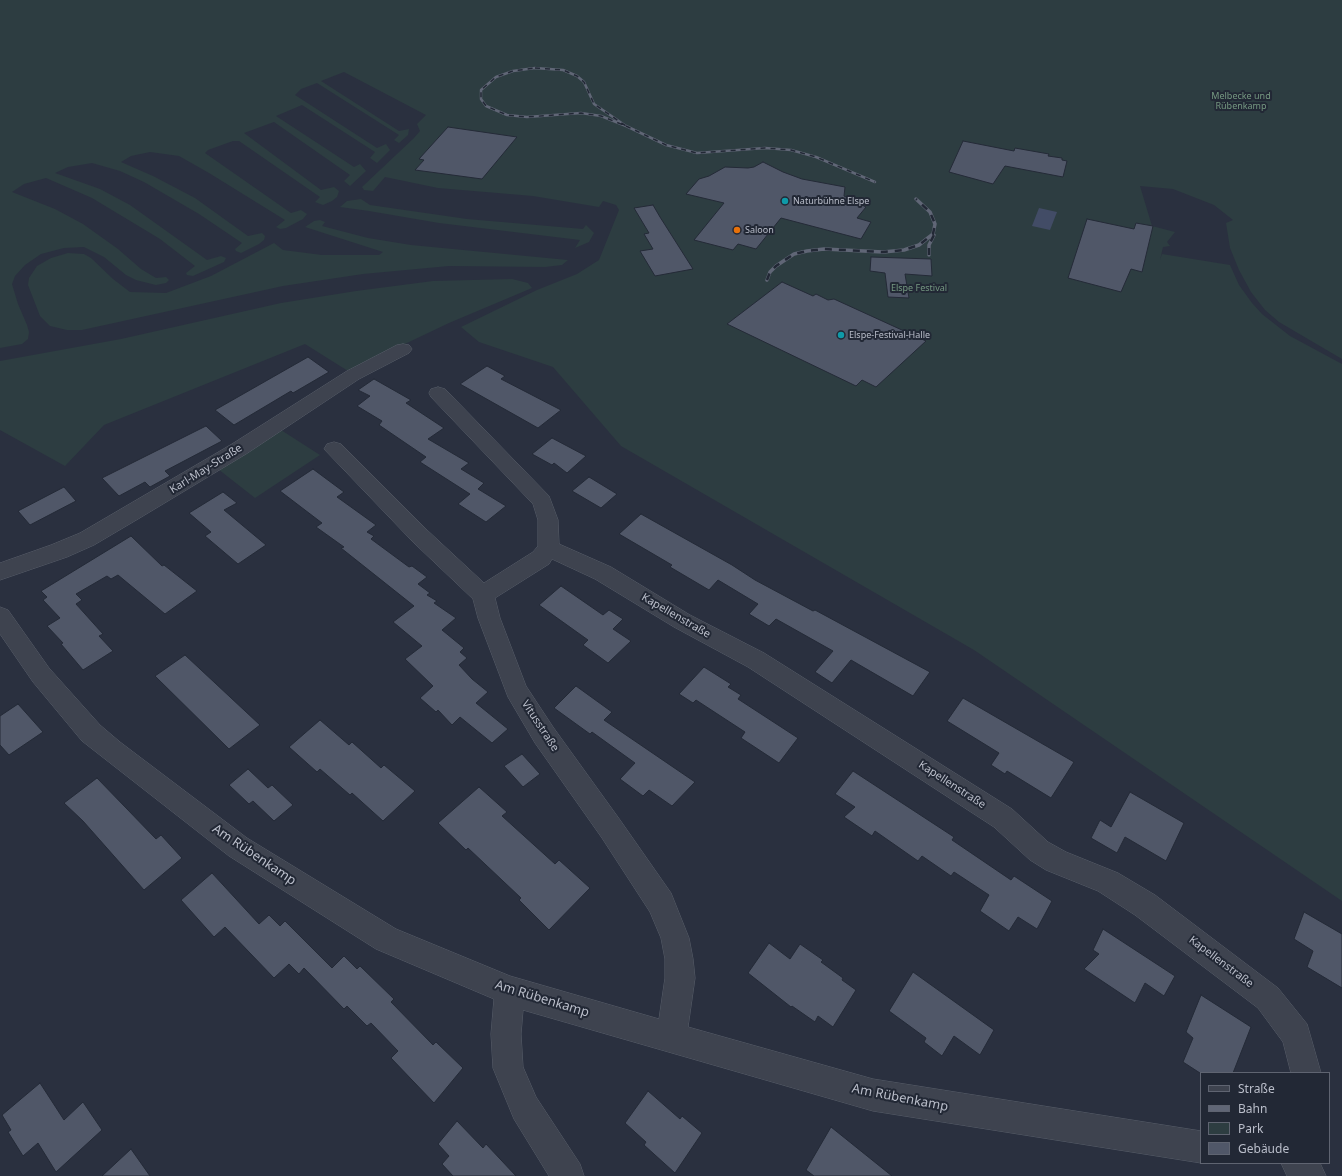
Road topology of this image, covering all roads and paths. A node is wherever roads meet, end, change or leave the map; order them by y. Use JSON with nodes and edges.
{"nodes":[{"id":1,"x":403,"y":349,"type":"dead end"},
{"id":2,"x":438,"y":393,"type":"dead end"},
{"id":3,"x":334,"y":448,"type":"dead end"},
{"id":4,"x":549,"y":548,"type":"junction"},
{"id":5,"x":0,"y":572,"type":"edge"},
{"id":6,"x":483,"y":595,"type":"junction"},
{"id":7,"x":0,"y":616,"type":"edge"},
{"id":8,"x":510,"y":991,"type":"junction"},
{"id":9,"x":671,"y":1038,"type":"junction"},
{"id":10,"x":1306,"y":1072,"type":"edge"},
{"id":11,"x":1200,"y":1147,"type":"edge"},
{"id":12,"x":1298,"y":1164,"type":"edge"},
{"id":13,"x":568,"y":1176,"type":"edge"},
{"id":14,"x":1310,"y":1176,"type":"edge"}],
"edges":[{"from":1,"to":5,"type":"street","name":"Karl-May-Straße"},
{"from":2,"to":4,"type":"street"},
{"from":3,"to":6,"type":"street"},
{"from":4,"to":6,"type":"street"},
{"from":4,"to":10,"type":"street","name":"Kapellenstraße"},
{"from":6,"to":9,"type":"street","name":"Vitusstraße"},
{"from":7,"to":8,"type":"street","name":"Am Rübenkamp"},
{"from":8,"to":9,"type":"street","name":"Am Rübenkamp"},
{"from":8,"to":13,"type":"street"},
{"from":9,"to":11,"type":"street","name":"Am Rübenkamp"},
{"from":12,"to":14,"type":"street"}]}
